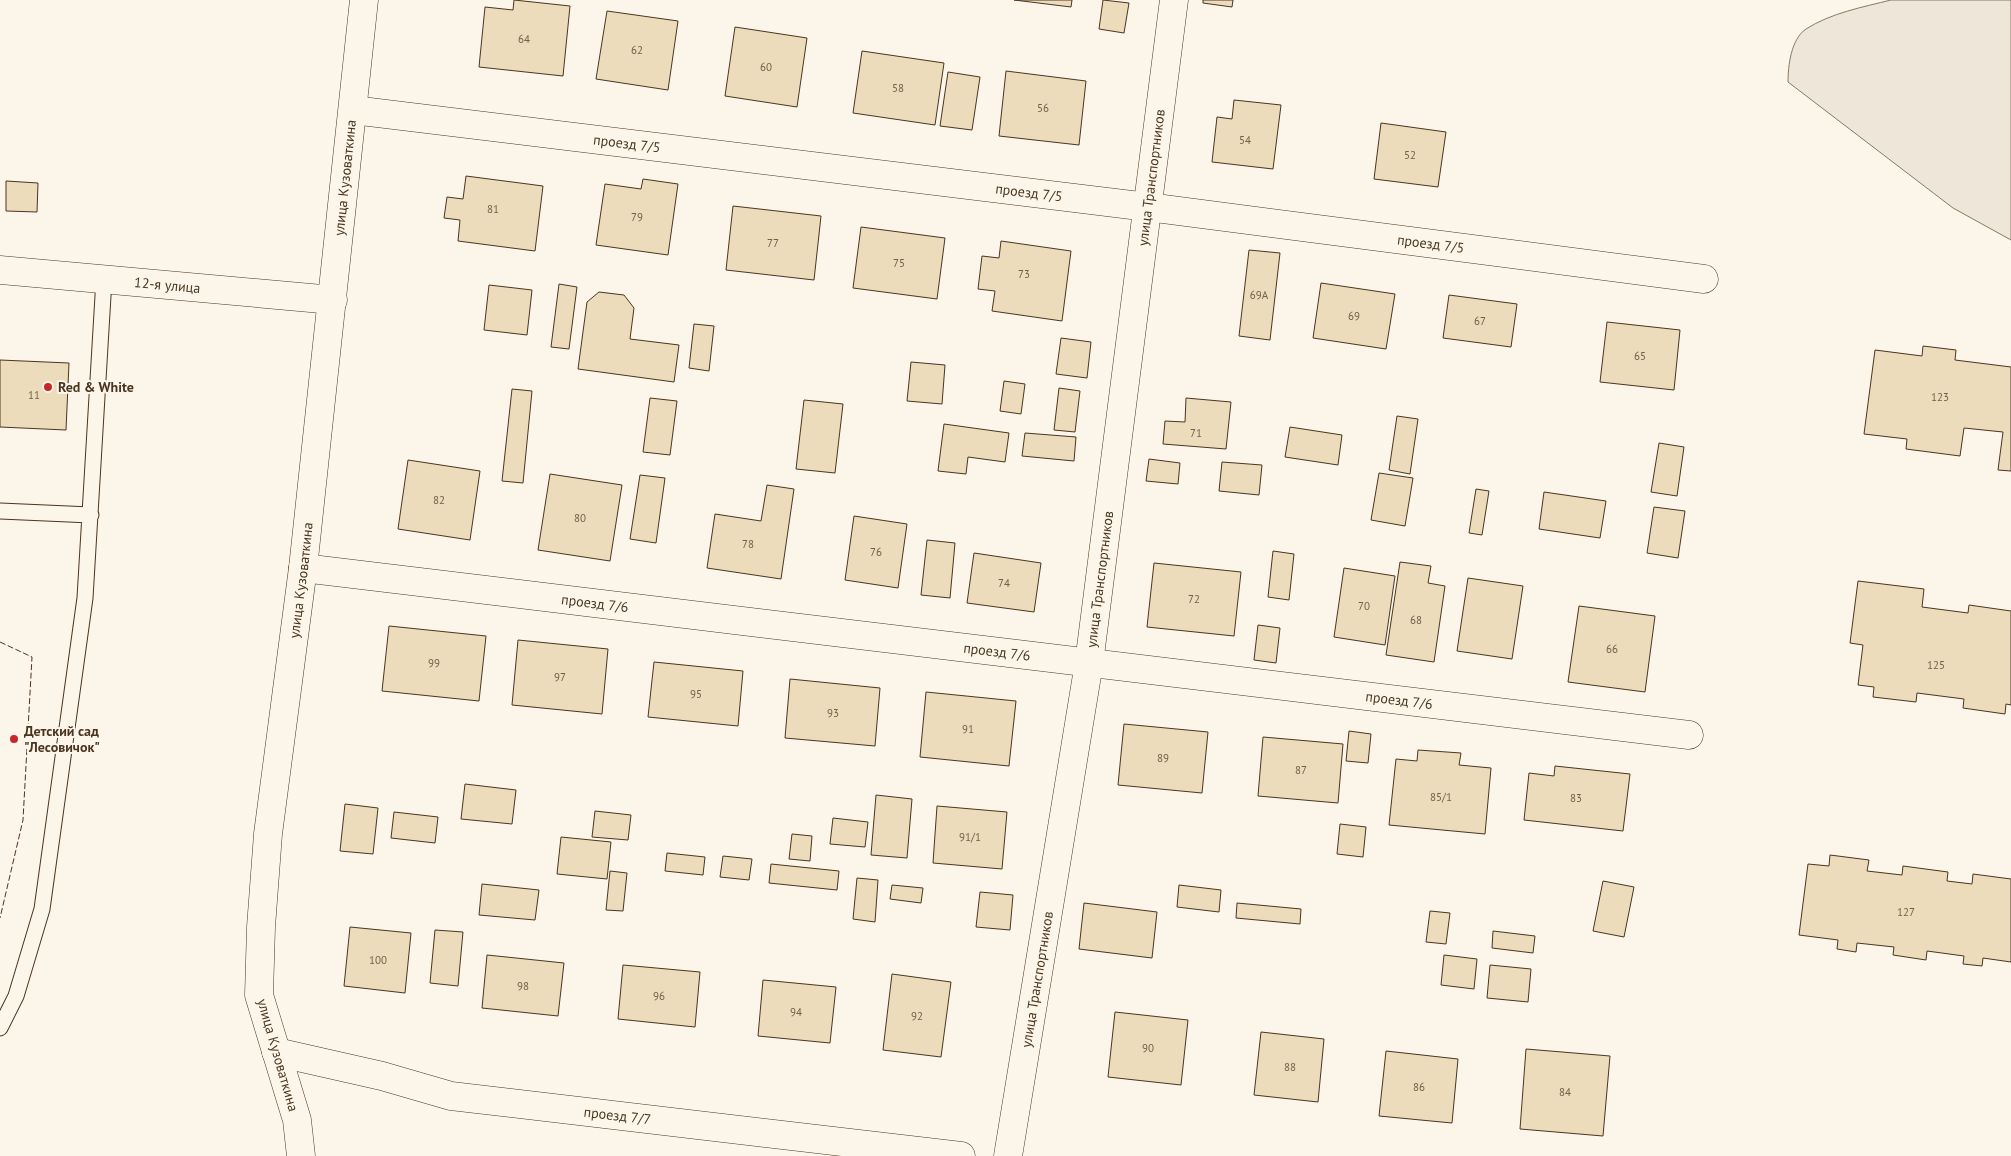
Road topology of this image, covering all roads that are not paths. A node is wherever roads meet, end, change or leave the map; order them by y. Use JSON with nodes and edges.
{"nodes":[{"id":1,"x":364,"y":0,"type":"edge"},
{"id":2,"x":1174,"y":0,"type":"edge"},
{"id":3,"x":354,"y":110,"type":"junction"},
{"id":4,"x":1148,"y":207,"type":"junction"},
{"id":5,"x":0,"y":270,"type":"edge"},
{"id":6,"x":104,"y":279,"type":"junction"},
{"id":7,"x":1704,"y":279,"type":"dead end"},
{"id":8,"x":333,"y":300,"type":"junction"},
{"id":9,"x":0,"y":511,"type":"edge"},
{"id":10,"x":90,"y":515,"type":"junction"},
{"id":11,"x":303,"y":568,"type":"junction"},
{"id":12,"x":1089,"y":663,"type":"junction"},
{"id":13,"x":1689,"y":735,"type":"dead end"},
{"id":14,"x":0,"y":1028,"type":"edge"},
{"id":15,"x":276,"y":1052,"type":"junction"},
{"id":16,"x":301,"y":1156,"type":"edge"},
{"id":17,"x":961,"y":1156,"type":"edge"},
{"id":18,"x":1008,"y":1156,"type":"edge"}],
"edges":[{"from":1,"to":3,"type":"street","name":"улица Кузоваткина"},
{"from":2,"to":4,"type":"street","name":"улица Транспортников"},
{"from":3,"to":4,"type":"street","name":"проезд 7/5"},
{"from":3,"to":8,"type":"street","name":"улица Кузоваткина"},
{"from":4,"to":7,"type":"street","name":"проезд 7/5"},
{"from":4,"to":12,"type":"street","name":"улица Транспортников"},
{"from":5,"to":6,"type":"street","name":"12-я улица"},
{"from":6,"to":8,"type":"street","name":"12-я улица"},
{"from":6,"to":10,"type":"lane"},
{"from":8,"to":11,"type":"street","name":"улица Кузоваткина"},
{"from":9,"to":10,"type":"lane"},
{"from":10,"to":14,"type":"lane"},
{"from":11,"to":12,"type":"street","name":"проезд 7/6"},
{"from":11,"to":15,"type":"street","name":"улица Кузоваткина"},
{"from":12,"to":13,"type":"street","name":"проезд 7/6"},
{"from":12,"to":18,"type":"street","name":"улица Транспортников"},
{"from":15,"to":16,"type":"street","name":"улица Кузоваткина"},
{"from":15,"to":17,"type":"street","name":"проезд 7/7"}]}
